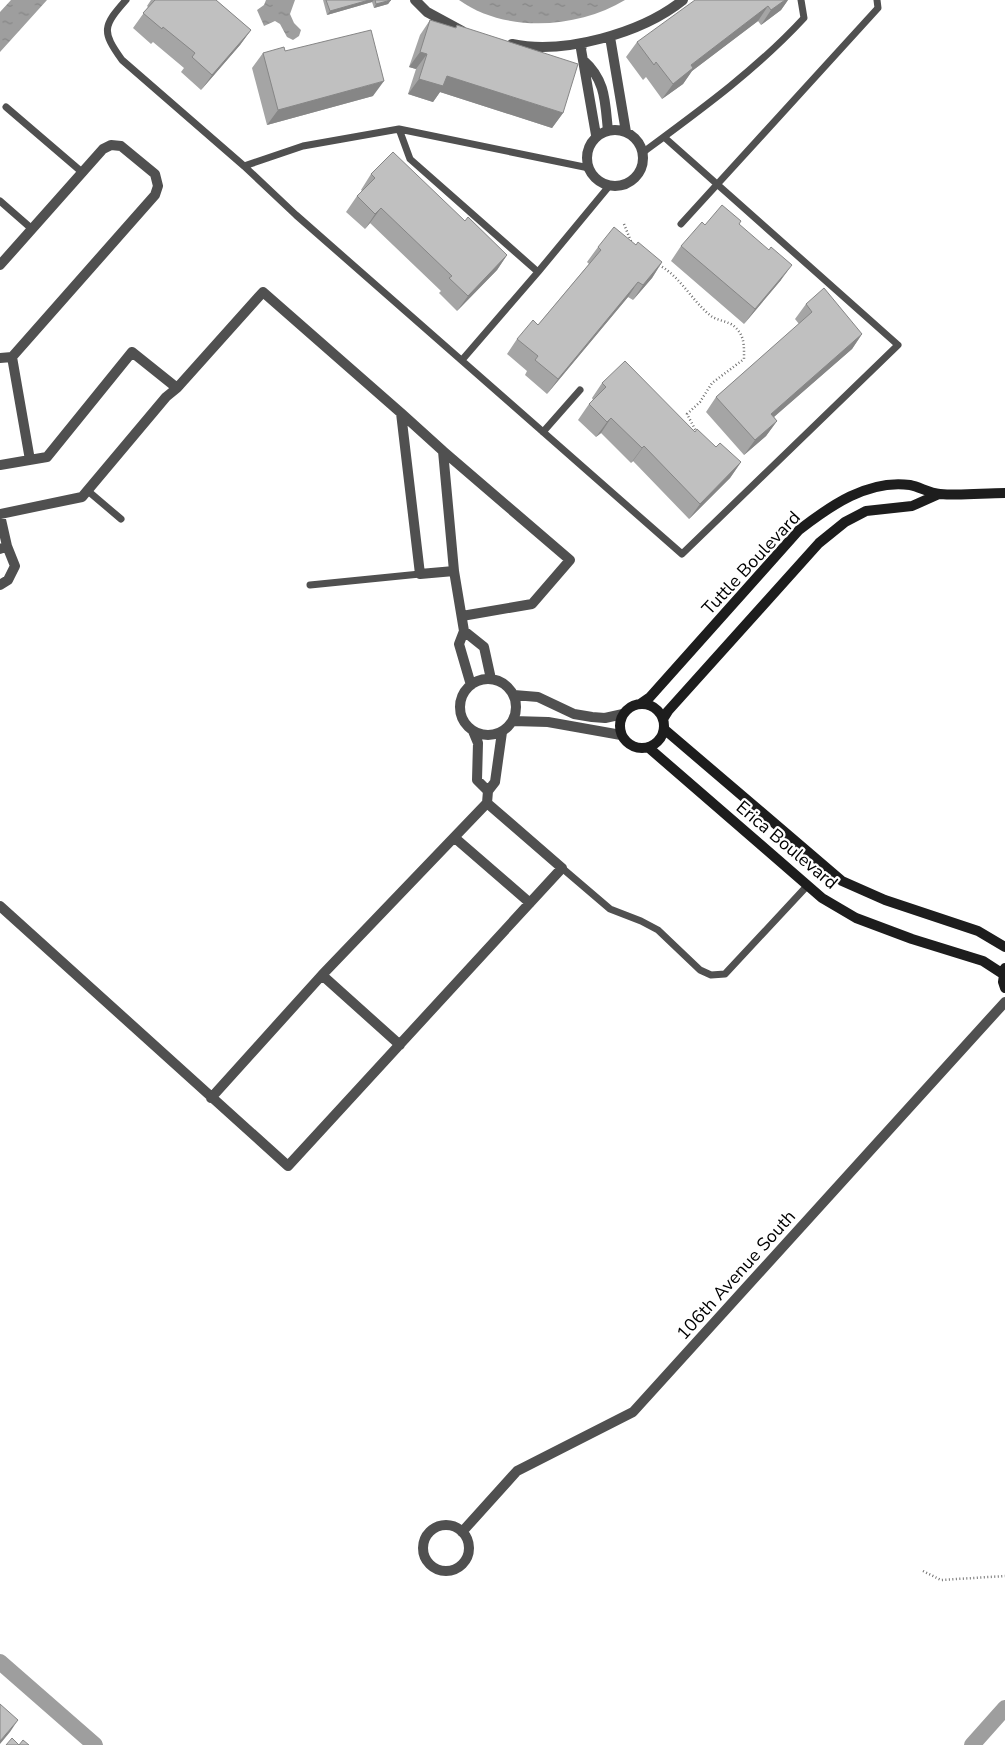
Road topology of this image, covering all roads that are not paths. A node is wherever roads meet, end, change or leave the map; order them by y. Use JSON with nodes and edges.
{"nodes":[{"id":1,"x":126,"y":0,"type":"edge"},
{"id":2,"x":415,"y":0,"type":"edge"},
{"id":3,"x":683,"y":0,"type":"edge"},
{"id":4,"x":801,"y":0,"type":"edge"},
{"id":5,"x":877,"y":0,"type":"edge"},
{"id":6,"x":472,"y":35,"type":"edge"},
{"id":7,"x":610,"y":37,"type":"junction"},
{"id":8,"x":505,"y":43,"type":"edge"},
{"id":9,"x":583,"y":43,"type":"junction"},
{"id":10,"x":583,"y":60,"type":"junction"},
{"id":11,"x":6,"y":107,"type":"dead end"},
{"id":12,"x":399,"y":129,"type":"junction"},
{"id":13,"x":608,"y":131,"type":"junction"},
{"id":14,"x":626,"y":132,"type":"junction"},
{"id":15,"x":596,"y":135,"type":"junction"},
{"id":16,"x":664,"y":137,"type":"junction"},
{"id":17,"x":642,"y":153,"type":"junction"},
{"id":18,"x":244,"y":166,"type":"junction"},
{"id":19,"x":589,"y":168,"type":"junction"},
{"id":20,"x":83,"y":173,"type":"junction"},
{"id":21,"x":717,"y":184,"type":"junction"},
{"id":22,"x":610,"y":185,"type":"junction"},
{"id":23,"x":0,"y":201,"type":"edge"},
{"id":24,"x":681,"y":224,"type":"dead end"},
{"id":25,"x":32,"y":229,"type":"junction"},
{"id":26,"x":0,"y":265,"type":"edge"},
{"id":27,"x":538,"y":272,"type":"junction"},
{"id":28,"x":12,"y":357,"type":"junction"},
{"id":29,"x":0,"y":358,"type":"edge"},
{"id":30,"x":462,"y":360,"type":"junction"},
{"id":31,"x":178,"y":388,"type":"junction"},
{"id":32,"x":580,"y":390,"type":"dead end"},
{"id":33,"x":401,"y":413,"type":"junction"},
{"id":34,"x":543,"y":432,"type":"junction"},
{"id":35,"x":443,"y":451,"type":"junction"},
{"id":36,"x":30,"y":460,"type":"junction"},
{"id":37,"x":0,"y":465,"type":"edge"},
{"id":38,"x":88,"y":491,"type":"junction"},
{"id":39,"x":1005,"y":493,"type":"edge"},
{"id":40,"x":939,"y":494,"type":"junction"},
{"id":41,"x":0,"y":514,"type":"edge"},
{"id":42,"x":121,"y":520,"type":"dead end"},
{"id":43,"x":4,"y":548,"type":"edge"},
{"id":44,"x":454,"y":571,"type":"junction"},
{"id":45,"x":420,"y":574,"type":"junction"},
{"id":46,"x":0,"y":584,"type":"edge"},
{"id":47,"x":310,"y":585,"type":"dead end"},
{"id":48,"x":462,"y":616,"type":"junction"},
{"id":49,"x":464,"y":631,"type":"junction"},
{"id":50,"x":491,"y":679,"type":"junction"},
{"id":51,"x":471,"y":685,"type":"junction"},
{"id":52,"x":514,"y":695,"type":"junction"},
{"id":53,"x":640,"y":704,"type":"junction"},
{"id":54,"x":623,"y":714,"type":"junction"},
{"id":55,"x":513,"y":721,"type":"junction"},
{"id":56,"x":664,"y":724,"type":"junction"},
{"id":57,"x":473,"y":731,"type":"junction"},
{"id":58,"x":502,"y":732,"type":"junction"},
{"id":59,"x":621,"y":735,"type":"junction"},
{"id":60,"x":649,"y":748,"type":"junction"},
{"id":61,"x":488,"y":792,"type":"junction"},
{"id":62,"x":487,"y":803,"type":"junction"},
{"id":63,"x":455,"y":838,"type":"junction"},
{"id":64,"x":562,"y":868,"type":"junction"},
{"id":65,"x":807,"y":886,"type":"junction"},
{"id":66,"x":530,"y":903,"type":"junction"},
{"id":67,"x":0,"y":906,"type":"edge"},
{"id":68,"x":1005,"y":947,"type":"edge"},
{"id":69,"x":1004,"y":971,"type":"edge"},
{"id":70,"x":322,"y":975,"type":"junction"},
{"id":71,"x":1005,"y":988,"type":"edge"},
{"id":72,"x":1005,"y":1002,"type":"edge"},
{"id":73,"x":400,"y":1045,"type":"junction"},
{"id":74,"x":211,"y":1098,"type":"junction"},
{"id":75,"x":462,"y":1532,"type":"junction"}],
"edges":[{"from":1,"to":18,"type":"lane"},
{"from":2,"to":6,"type":"street"},
{"from":3,"to":7,"type":"street"},
{"from":4,"to":16,"type":"lane"},
{"from":5,"to":21,"type":"lane"},
{"from":7,"to":9,"type":"street"},
{"from":7,"to":14,"type":"street"},
{"from":8,"to":9,"type":"street"},
{"from":9,"to":10,"type":"street"},
{"from":10,"to":13,"type":"street"},
{"from":10,"to":15,"type":"street"},
{"from":11,"to":20,"type":"lane"},
{"from":12,"to":18,"type":"lane"},
{"from":12,"to":19,"type":"lane"},
{"from":12,"to":27,"type":"lane"},
{"from":13,"to":14,"type":"street"},
{"from":13,"to":15,"type":"street"},
{"from":14,"to":17,"type":"street"},
{"from":15,"to":19,"type":"street"},
{"from":16,"to":17,"type":"lane"},
{"from":16,"to":21,"type":"lane"},
{"from":17,"to":22,"type":"street"},
{"from":18,"to":30,"type":"lane"},
{"from":19,"to":22,"type":"street"},
{"from":20,"to":25,"type":"street"},
{"from":20,"to":28,"type":"street"},
{"from":21,"to":24,"type":"lane"},
{"from":21,"to":34,"type":"lane"},
{"from":22,"to":27,"type":"lane"},
{"from":23,"to":25,"type":"lane"},
{"from":25,"to":26,"type":"street"},
{"from":27,"to":30,"type":"lane"},
{"from":28,"to":29,"type":"street"},
{"from":28,"to":36,"type":"street"},
{"from":30,"to":34,"type":"lane"},
{"from":31,"to":33,"type":"street"},
{"from":31,"to":36,"type":"street"},
{"from":31,"to":38,"type":"street"},
{"from":32,"to":34,"type":"lane"},
{"from":33,"to":35,"type":"street"},
{"from":33,"to":45,"type":"street"},
{"from":35,"to":44,"type":"street"},
{"from":35,"to":48,"type":"street"},
{"from":36,"to":37,"type":"street"},
{"from":38,"to":41,"type":"street"},
{"from":38,"to":42,"type":"lane"},
{"from":39,"to":40,"type":"street","name":"Tuttle Boulevard"},
{"from":40,"to":53,"type":"street","name":"Tuttle Boulevard"},
{"from":40,"to":56,"type":"street","name":"Tuttle Boulevard"},
{"from":41,"to":43,"type":"street"},
{"from":43,"to":46,"type":"street"},
{"from":44,"to":45,"type":"street"},
{"from":44,"to":48,"type":"street"},
{"from":45,"to":47,"type":"lane"},
{"from":48,"to":49,"type":"street"},
{"from":49,"to":50,"type":"street"},
{"from":49,"to":51,"type":"street"},
{"from":50,"to":51,"type":"street"},
{"from":50,"to":52,"type":"street"},
{"from":51,"to":57,"type":"street"},
{"from":52,"to":54,"type":"street"},
{"from":52,"to":55,"type":"street"},
{"from":53,"to":54,"type":"street"},
{"from":53,"to":56,"type":"street"},
{"from":54,"to":59,"type":"street"},
{"from":55,"to":58,"type":"street"},
{"from":55,"to":59,"type":"street"},
{"from":56,"to":60,"type":"street"},
{"from":56,"to":68,"type":"street","name":"Erica Boulevard"},
{"from":57,"to":58,"type":"street"},
{"from":57,"to":61,"type":"street"},
{"from":58,"to":61,"type":"street"},
{"from":59,"to":60,"type":"street"},
{"from":60,"to":65,"type":"street","name":"Erica Boulevard"},
{"from":61,"to":62,"type":"street"},
{"from":62,"to":63,"type":"street"},
{"from":62,"to":64,"type":"street"},
{"from":63,"to":66,"type":"street"},
{"from":63,"to":70,"type":"street"},
{"from":64,"to":65,"type":"lane"},
{"from":64,"to":66,"type":"street"},
{"from":65,"to":69,"type":"street","name":"Erica Boulevard"},
{"from":66,"to":73,"type":"street"},
{"from":67,"to":74,"type":"street"},
{"from":69,"to":71,"type":"street"},
{"from":70,"to":73,"type":"street"},
{"from":70,"to":74,"type":"street"},
{"from":72,"to":75,"type":"street","name":"106th Avenue South"},
{"from":73,"to":74,"type":"street"},
{"from":75,"to":75,"type":"street"}]}
